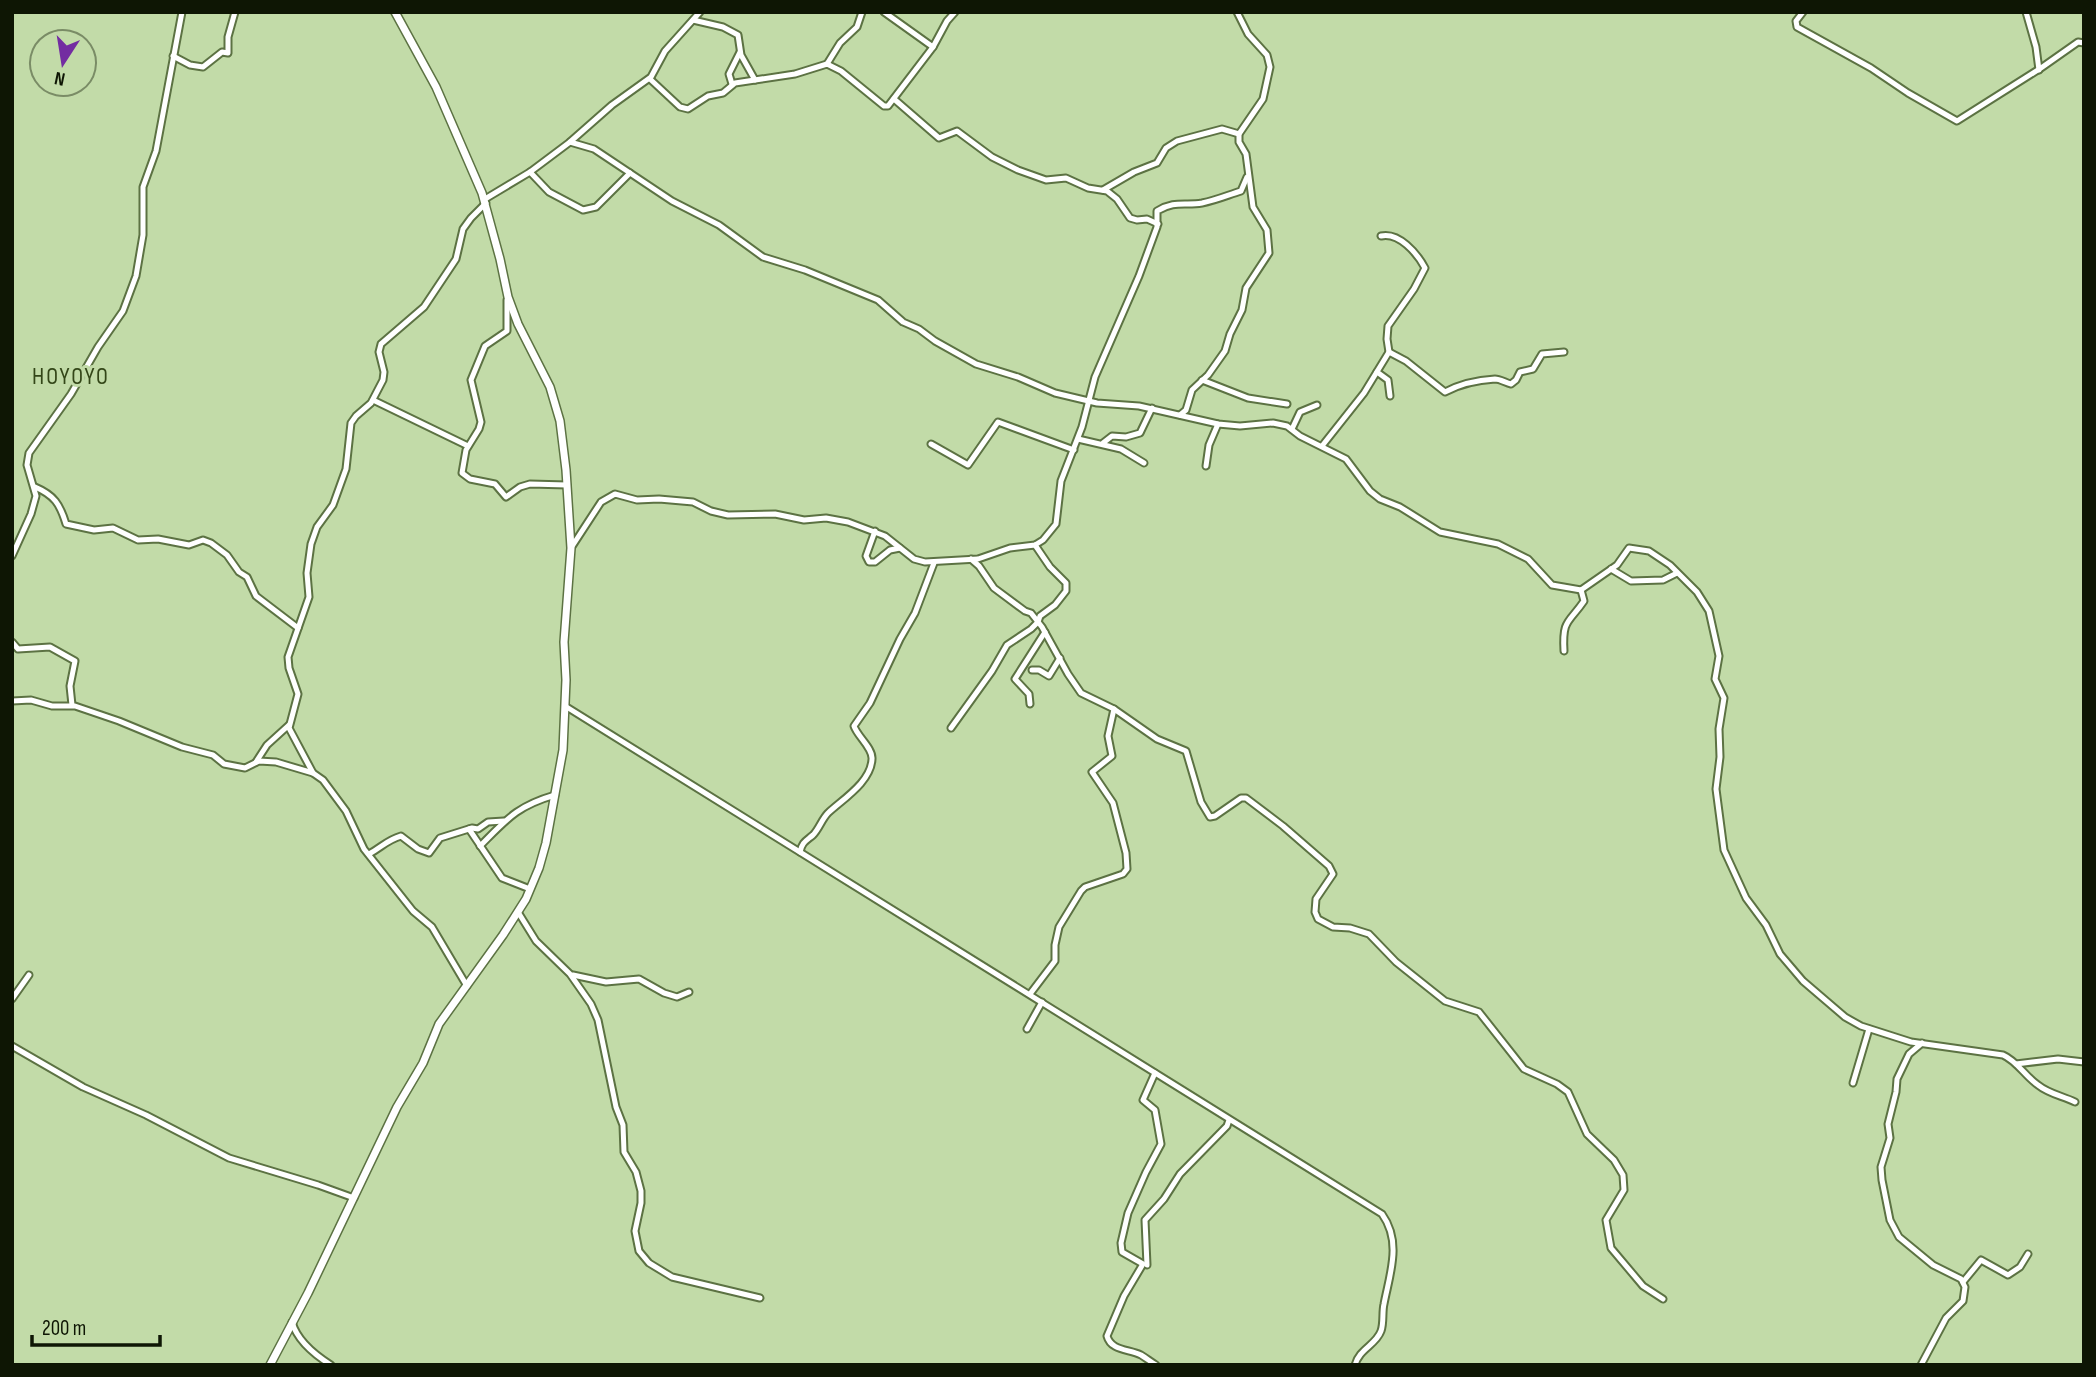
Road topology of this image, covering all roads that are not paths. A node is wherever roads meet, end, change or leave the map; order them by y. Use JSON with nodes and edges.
{"nodes":[{"id":1,"x":181,"y":12,"type":"edge"},
{"id":2,"x":235,"y":12,"type":"edge"},
{"id":3,"x":395,"y":12,"type":"edge"},
{"id":4,"x":700,"y":12,"type":"edge"},
{"id":5,"x":863,"y":12,"type":"edge"},
{"id":6,"x":884,"y":12,"type":"edge"},
{"id":7,"x":955,"y":12,"type":"edge"},
{"id":8,"x":1237,"y":12,"type":"edge"},
{"id":9,"x":1803,"y":12,"type":"edge"},
{"id":10,"x":2026,"y":12,"type":"edge"},
{"id":11,"x":693,"y":20,"type":"junction"},
{"id":12,"x":2084,"y":43,"type":"edge"},
{"id":13,"x":933,"y":47,"type":"junction"},
{"id":14,"x":740,"y":52,"type":"junction"},
{"id":15,"x":173,"y":56,"type":"junction"},
{"id":16,"x":827,"y":64,"type":"junction"},
{"id":17,"x":2039,"y":70,"type":"junction"},
{"id":18,"x":650,"y":79,"type":"junction"},
{"id":19,"x":755,"y":80,"type":"junction"},
{"id":20,"x":732,"y":85,"type":"junction"},
{"id":21,"x":894,"y":99,"type":"junction"},
{"id":22,"x":1240,"y":134,"type":"junction"},
{"id":23,"x":570,"y":142,"type":"junction"},
{"id":24,"x":530,"y":172,"type":"junction"},
{"id":25,"x":630,"y":173,"type":"junction"},
{"id":26,"x":1247,"y":177,"type":"junction"},
{"id":27,"x":1103,"y":190,"type":"junction"},
{"id":28,"x":486,"y":201,"type":"junction"},
{"id":29,"x":1158,"y":224,"type":"junction"},
{"id":30,"x":1381,"y":236,"type":"dead end"},
{"id":31,"x":508,"y":297,"type":"junction"},
{"id":32,"x":1389,"y":352,"type":"junction"},
{"id":33,"x":1564,"y":352,"type":"dead end"},
{"id":34,"x":1377,"y":372,"type":"junction"},
{"id":35,"x":1202,"y":380,"type":"junction"},
{"id":36,"x":1390,"y":396,"type":"dead end"},
{"id":37,"x":373,"y":400,"type":"junction"},
{"id":38,"x":1087,"y":401,"type":"junction"},
{"id":39,"x":1287,"y":404,"type":"dead end"},
{"id":40,"x":1317,"y":405,"type":"dead end"},
{"id":41,"x":1152,"y":408,"type":"junction"},
{"id":42,"x":1180,"y":416,"type":"junction"},
{"id":43,"x":1218,"y":424,"type":"junction"},
{"id":44,"x":1292,"y":429,"type":"junction"},
{"id":45,"x":1078,"y":439,"type":"junction"},
{"id":46,"x":1103,"y":443,"type":"junction"},
{"id":47,"x":932,"y":444,"type":"dead end"},
{"id":48,"x":468,"y":446,"type":"junction"},
{"id":49,"x":1322,"y":446,"type":"junction"},
{"id":50,"x":1073,"y":450,"type":"junction"},
{"id":51,"x":1144,"y":463,"type":"dead end"},
{"id":52,"x":1206,"y":466,"type":"dead end"},
{"id":53,"x":567,"y":485,"type":"junction"},
{"id":54,"x":35,"y":487,"type":"junction"},
{"id":55,"x":874,"y":531,"type":"junction"},
{"id":56,"x":1035,"y":545,"type":"junction"},
{"id":57,"x":571,"y":548,"type":"junction"},
{"id":58,"x":900,"y":548,"type":"junction"},
{"id":59,"x":12,"y":556,"type":"edge"},
{"id":60,"x":971,"y":559,"type":"junction"},
{"id":61,"x":934,"y":563,"type":"junction"},
{"id":62,"x":1611,"y":569,"type":"junction"},
{"id":63,"x":1678,"y":573,"type":"junction"},
{"id":64,"x":1581,"y":590,"type":"junction"},
{"id":65,"x":1038,"y":622,"type":"junction"},
{"id":66,"x":298,"y":628,"type":"junction"},
{"id":67,"x":1045,"y":632,"type":"junction"},
{"id":68,"x":12,"y":642,"type":"edge"},
{"id":69,"x":1564,"y":651,"type":"dead end"},
{"id":70,"x":1060,"y":658,"type":"junction"},
{"id":71,"x":1032,"y":670,"type":"dead end"},
{"id":72,"x":12,"y":701,"type":"edge"},
{"id":73,"x":1030,"y":704,"type":"dead end"},
{"id":74,"x":72,"y":705,"type":"junction"},
{"id":75,"x":565,"y":706,"type":"junction"},
{"id":76,"x":1114,"y":709,"type":"junction"},
{"id":77,"x":289,"y":725,"type":"junction"},
{"id":78,"x":951,"y":729,"type":"dead end"},
{"id":79,"x":256,"y":762,"type":"junction"},
{"id":80,"x":313,"y":773,"type":"junction"},
{"id":81,"x":555,"y":795,"type":"junction"},
{"id":82,"x":504,"y":821,"type":"junction"},
{"id":83,"x":469,"y":829,"type":"junction"},
{"id":84,"x":480,"y":846,"type":"junction"},
{"id":85,"x":800,"y":852,"type":"junction"},
{"id":86,"x":369,"y":854,"type":"junction"},
{"id":87,"x":530,"y":889,"type":"junction"},
{"id":88,"x":516,"y":916,"type":"junction"},
{"id":89,"x":570,"y":974,"type":"junction"},
{"id":90,"x":29,"y":975,"type":"dead end"},
{"id":91,"x":467,"y":986,"type":"junction"},
{"id":92,"x":689,"y":992,"type":"dead end"},
{"id":93,"x":1030,"y":994,"type":"junction"},
{"id":94,"x":12,"y":999,"type":"edge"},
{"id":95,"x":1042,"y":1002,"type":"junction"},
{"id":96,"x":1869,"y":1028,"type":"junction"},
{"id":97,"x":1027,"y":1029,"type":"dead end"},
{"id":98,"x":1922,"y":1043,"type":"junction"},
{"id":99,"x":12,"y":1046,"type":"edge"},
{"id":100,"x":2084,"y":1062,"type":"edge"},
{"id":101,"x":2016,"y":1064,"type":"junction"},
{"id":102,"x":1155,"y":1073,"type":"junction"},
{"id":103,"x":1853,"y":1083,"type":"dead end"},
{"id":104,"x":2075,"y":1102,"type":"dead end"},
{"id":105,"x":1229,"y":1120,"type":"junction"},
{"id":106,"x":354,"y":1198,"type":"junction"},
{"id":107,"x":2028,"y":1254,"type":"dead end"},
{"id":108,"x":1147,"y":1265,"type":"dead end"},
{"id":109,"x":1963,"y":1282,"type":"junction"},
{"id":110,"x":760,"y":1298,"type":"dead end"},
{"id":111,"x":1663,"y":1299,"type":"dead end"},
{"id":112,"x":292,"y":1321,"type":"junction"},
{"id":113,"x":270,"y":1365,"type":"edge"},
{"id":114,"x":331,"y":1365,"type":"edge"},
{"id":115,"x":1156,"y":1365,"type":"edge"},
{"id":116,"x":1355,"y":1365,"type":"edge"},
{"id":117,"x":1921,"y":1365,"type":"edge"}],
"edges":[{"from":1,"to":15,"type":"street"},
{"from":2,"to":15,"type":"street"},
{"from":3,"to":28,"type":"street"},
{"from":4,"to":11,"type":"street"},
{"from":5,"to":16,"type":"street"},
{"from":6,"to":13,"type":"street"},
{"from":7,"to":13,"type":"street"},
{"from":8,"to":22,"type":"street"},
{"from":9,"to":17,"type":"street"},
{"from":10,"to":17,"type":"street"},
{"from":11,"to":14,"type":"street"},
{"from":11,"to":18,"type":"street"},
{"from":12,"to":17,"type":"street"},
{"from":13,"to":21,"type":"street"},
{"from":14,"to":19,"type":"street"},
{"from":14,"to":20,"type":"street"},
{"from":15,"to":54,"type":"street"},
{"from":16,"to":19,"type":"street"},
{"from":16,"to":21,"type":"street"},
{"from":18,"to":20,"type":"street"},
{"from":18,"to":23,"type":"street"},
{"from":19,"to":20,"type":"street"},
{"from":21,"to":27,"type":"street"},
{"from":22,"to":26,"type":"street"},
{"from":22,"to":27,"type":"street"},
{"from":23,"to":24,"type":"street"},
{"from":23,"to":25,"type":"street"},
{"from":24,"to":25,"type":"street"},
{"from":24,"to":28,"type":"street"},
{"from":25,"to":38,"type":"street"},
{"from":26,"to":29,"type":"street"},
{"from":26,"to":35,"type":"street"},
{"from":27,"to":29,"type":"street"},
{"from":28,"to":31,"type":"street"},
{"from":28,"to":37,"type":"street"},
{"from":29,"to":38,"type":"street"},
{"from":30,"to":32,"type":"street"},
{"from":31,"to":48,"type":"street"},
{"from":31,"to":53,"type":"street"},
{"from":32,"to":33,"type":"street"},
{"from":32,"to":34,"type":"street"},
{"from":34,"to":36,"type":"street"},
{"from":34,"to":49,"type":"street"},
{"from":35,"to":39,"type":"street"},
{"from":35,"to":42,"type":"street"},
{"from":37,"to":48,"type":"street"},
{"from":37,"to":66,"type":"street"},
{"from":38,"to":41,"type":"street"},
{"from":38,"to":45,"type":"street"},
{"from":40,"to":44,"type":"street"},
{"from":41,"to":42,"type":"street"},
{"from":41,"to":46,"type":"street"},
{"from":42,"to":43,"type":"street"},
{"from":43,"to":44,"type":"street"},
{"from":43,"to":52,"type":"street"},
{"from":44,"to":49,"type":"street"},
{"from":45,"to":46,"type":"street"},
{"from":45,"to":50,"type":"street"},
{"from":46,"to":51,"type":"street"},
{"from":47,"to":50,"type":"street"},
{"from":48,"to":53,"type":"street"},
{"from":49,"to":64,"type":"street"},
{"from":50,"to":56,"type":"street"},
{"from":53,"to":57,"type":"street"},
{"from":54,"to":59,"type":"street"},
{"from":54,"to":66,"type":"street"},
{"from":55,"to":57,"type":"street"},
{"from":55,"to":58,"type":"street"},
{"from":55,"to":58,"type":"street"},
{"from":56,"to":60,"type":"street"},
{"from":56,"to":65,"type":"street"},
{"from":57,"to":75,"type":"street"},
{"from":58,"to":61,"type":"street"},
{"from":60,"to":61,"type":"street"},
{"from":60,"to":65,"type":"street"},
{"from":61,"to":85,"type":"street"},
{"from":62,"to":63,"type":"street"},
{"from":62,"to":63,"type":"street"},
{"from":62,"to":64,"type":"street"},
{"from":63,"to":96,"type":"street"},
{"from":64,"to":69,"type":"street"},
{"from":65,"to":67,"type":"street"},
{"from":65,"to":78,"type":"street"},
{"from":66,"to":77,"type":"street"},
{"from":67,"to":70,"type":"street"},
{"from":67,"to":73,"type":"street"},
{"from":68,"to":74,"type":"street"},
{"from":70,"to":71,"type":"street"},
{"from":70,"to":76,"type":"street"},
{"from":72,"to":74,"type":"street"},
{"from":74,"to":79,"type":"street"},
{"from":75,"to":81,"type":"street"},
{"from":75,"to":85,"type":"street"},
{"from":76,"to":93,"type":"street"},
{"from":76,"to":111,"type":"street"},
{"from":77,"to":79,"type":"street"},
{"from":77,"to":80,"type":"street"},
{"from":79,"to":80,"type":"street"},
{"from":80,"to":86,"type":"street"},
{"from":81,"to":82,"type":"street"},
{"from":81,"to":87,"type":"street"},
{"from":82,"to":83,"type":"street"},
{"from":82,"to":84,"type":"street"},
{"from":83,"to":84,"type":"street"},
{"from":83,"to":86,"type":"street"},
{"from":84,"to":87,"type":"street"},
{"from":85,"to":93,"type":"street"},
{"from":86,"to":91,"type":"street"},
{"from":87,"to":88,"type":"street"},
{"from":88,"to":89,"type":"street"},
{"from":88,"to":91,"type":"street"},
{"from":89,"to":92,"type":"street"},
{"from":89,"to":110,"type":"street"},
{"from":90,"to":94,"type":"street"},
{"from":91,"to":106,"type":"street"},
{"from":93,"to":95,"type":"street"},
{"from":95,"to":97,"type":"street"},
{"from":95,"to":102,"type":"street"},
{"from":96,"to":98,"type":"street"},
{"from":96,"to":103,"type":"street"},
{"from":98,"to":101,"type":"street"},
{"from":98,"to":109,"type":"street"},
{"from":99,"to":106,"type":"street"},
{"from":100,"to":101,"type":"street"},
{"from":101,"to":104,"type":"street"},
{"from":102,"to":105,"type":"street"},
{"from":102,"to":115,"type":"street"},
{"from":105,"to":108,"type":"street"},
{"from":105,"to":116,"type":"street"},
{"from":106,"to":112,"type":"street"},
{"from":107,"to":109,"type":"street"},
{"from":109,"to":117,"type":"street"},
{"from":112,"to":113,"type":"street"},
{"from":112,"to":114,"type":"street"}]}
